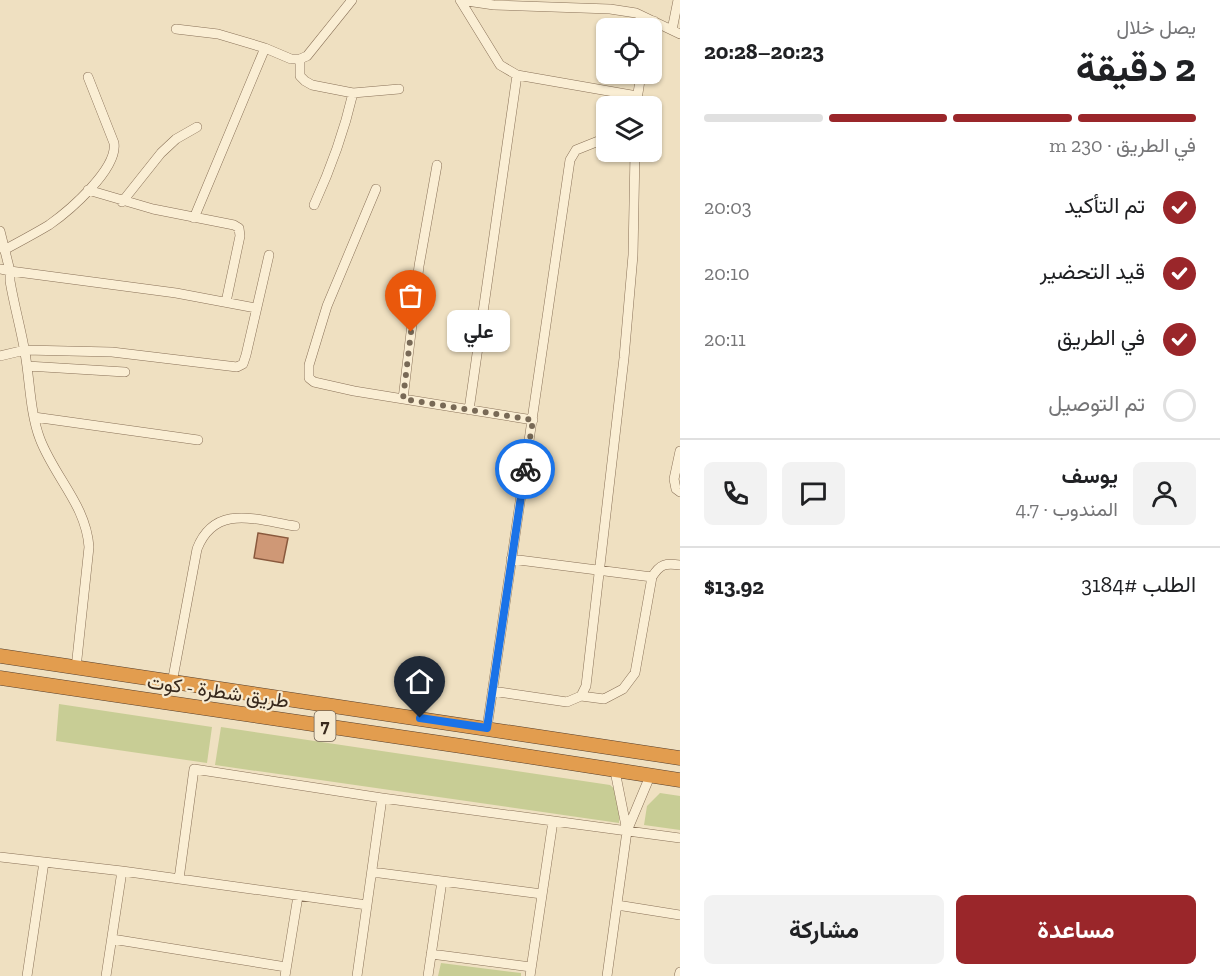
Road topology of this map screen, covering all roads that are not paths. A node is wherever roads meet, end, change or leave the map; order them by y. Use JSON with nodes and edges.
{"nodes":[{"id":1,"x":352,"y":0,"type":"edge"},
{"id":2,"x":460,"y":0,"type":"edge"},
{"id":3,"x":678,"y":0,"type":"edge"},
{"id":4,"x":478,"y":2,"type":"edge"},
{"id":5,"x":647,"y":18,"type":"edge"},
{"id":6,"x":662,"y":25,"type":"edge"},
{"id":7,"x":176,"y":29,"type":"dead end"},
{"id":8,"x":676,"y":32,"type":"edge"},
{"id":9,"x":265,"y":48,"type":"junction"},
{"id":10,"x":300,"y":59,"type":"junction"},
{"id":11,"x":517,"y":75,"type":"junction"},
{"id":12,"x":88,"y":76,"type":"dead end"},
{"id":13,"x":639,"y":84,"type":"edge"},
{"id":14,"x":399,"y":89,"type":"dead end"},
{"id":15,"x":353,"y":93,"type":"junction"},
{"id":16,"x":637,"y":96,"type":"joint"},
{"id":17,"x":197,"y":127,"type":"dead end"},
{"id":18,"x":596,"y":142,"type":"edge"},
{"id":19,"x":635,"y":162,"type":"edge"},
{"id":20,"x":437,"y":165,"type":"dead end"},
{"id":21,"x":376,"y":189,"type":"dead end"},
{"id":22,"x":88,"y":190,"type":"junction"},
{"id":23,"x":122,"y":202,"type":"junction"},
{"id":24,"x":314,"y":205,"type":"dead end"},
{"id":25,"x":194,"y":218,"type":"junction"},
{"id":26,"x":0,"y":231,"type":"edge"},
{"id":27,"x":4,"y":250,"type":"junction"},
{"id":28,"x":269,"y":255,"type":"dead end"},
{"id":29,"x":0,"y":269,"type":"edge"},
{"id":30,"x":10,"y":271,"type":"junction"},
{"id":31,"x":226,"y":302,"type":"junction"},
{"id":32,"x":256,"y":308,"type":"junction"},
{"id":33,"x":25,"y":350,"type":"junction"},
{"id":34,"x":0,"y":356,"type":"edge"},
{"id":35,"x":27,"y":366,"type":"junction"},
{"id":36,"x":124,"y":372,"type":"dead end"},
{"id":37,"x":403,"y":399,"type":"junction"},
{"id":38,"x":469,"y":410,"type":"junction"},
{"id":39,"x":34,"y":417,"type":"junction"},
{"id":40,"x":533,"y":420,"type":"junction"},
{"id":41,"x":198,"y":440,"type":"dead end"},
{"id":42,"x":680,"y":451,"type":"edge"},
{"id":43,"x":680,"y":492,"type":"edge"},
{"id":44,"x":295,"y":526,"type":"dead end"},
{"id":45,"x":511,"y":559,"type":"junction"},
{"id":46,"x":680,"y":565,"type":"edge"},
{"id":47,"x":599,"y":570,"type":"junction"},
{"id":48,"x":652,"y":577,"type":"junction"},
{"id":49,"x":0,"y":656,"type":"edge"},
{"id":50,"x":76,"y":668,"type":"junction"},
{"id":51,"x":0,"y":678,"type":"edge"},
{"id":52,"x":172,"y":683,"type":"junction"},
{"id":53,"x":492,"y":691,"type":"junction"},
{"id":54,"x":581,"y":696,"type":"junction"},
{"id":55,"x":465,"y":725,"type":"junction"},
{"id":56,"x":487,"y":728,"type":"junction"},
{"id":57,"x":461,"y":746,"type":"junction"},
{"id":58,"x":680,"y":758,"type":"edge"},
{"id":59,"x":615,"y":771,"type":"junction"},
{"id":60,"x":650,"y":776,"type":"junction"},
{"id":61,"x":680,"y":780,"type":"edge"},
{"id":62,"x":382,"y":798,"type":"junction"},
{"id":63,"x":553,"y":821,"type":"junction"},
{"id":64,"x":627,"y":831,"type":"junction"},
{"id":65,"x":680,"y":838,"type":"edge"},
{"id":66,"x":0,"y":858,"type":"edge"},
{"id":67,"x":44,"y":862,"type":"junction"},
{"id":68,"x":122,"y":871,"type":"junction"},
{"id":69,"x":372,"y":872,"type":"junction"},
{"id":70,"x":179,"y":879,"type":"junction"},
{"id":71,"x":442,"y":881,"type":"junction"},
{"id":72,"x":542,"y":894,"type":"junction"},
{"id":73,"x":298,"y":896,"type":"junction"},
{"id":74,"x":367,"y":905,"type":"junction"},
{"id":75,"x":617,"y":905,"type":"junction"},
{"id":76,"x":680,"y":915,"type":"edge"},
{"id":77,"x":112,"y":939,"type":"junction"},
{"id":78,"x":431,"y":954,"type":"junction"},
{"id":79,"x":286,"y":972,"type":"edge"},
{"id":80,"x":531,"y":972,"type":"edge"},
{"id":81,"x":27,"y":976,"type":"edge"},
{"id":82,"x":106,"y":976,"type":"edge"},
{"id":83,"x":357,"y":976,"type":"edge"},
{"id":84,"x":428,"y":976,"type":"edge"},
{"id":85,"x":607,"y":976,"type":"edge"}],
"edges":[{"from":1,"to":10,"type":"street"},
{"from":2,"to":4,"type":"street"},
{"from":2,"to":11,"type":"street"},
{"from":3,"to":8,"type":"street"},
{"from":4,"to":5,"type":"street"},
{"from":6,"to":8,"type":"street"},
{"from":7,"to":9,"type":"street"},
{"from":9,"to":10,"type":"street"},
{"from":9,"to":25,"type":"street"},
{"from":10,"to":15,"type":"street"},
{"from":11,"to":16,"type":"street"},
{"from":11,"to":38,"type":"street"},
{"from":12,"to":22,"type":"street"},
{"from":13,"to":16,"type":"street"},
{"from":14,"to":15,"type":"street"},
{"from":15,"to":24,"type":"street"},
{"from":17,"to":23,"type":"street"},
{"from":18,"to":40,"type":"street"},
{"from":19,"to":47,"type":"street"},
{"from":20,"to":37,"type":"street"},
{"from":21,"to":37,"type":"street"},
{"from":22,"to":23,"type":"street"},
{"from":22,"to":27,"type":"street"},
{"from":23,"to":25,"type":"street"},
{"from":25,"to":31,"type":"street"},
{"from":26,"to":27,"type":"street"},
{"from":27,"to":30,"type":"street"},
{"from":28,"to":32,"type":"street"},
{"from":29,"to":30,"type":"street"},
{"from":30,"to":31,"type":"street"},
{"from":30,"to":33,"type":"street"},
{"from":31,"to":32,"type":"street"},
{"from":32,"to":33,"type":"street"},
{"from":33,"to":34,"type":"street"},
{"from":33,"to":35,"type":"street"},
{"from":35,"to":36,"type":"street"},
{"from":35,"to":39,"type":"street"},
{"from":37,"to":38,"type":"street"},
{"from":38,"to":40,"type":"street"},
{"from":39,"to":41,"type":"street"},
{"from":39,"to":50,"type":"street"},
{"from":40,"to":45,"type":"street"},
{"from":42,"to":43,"type":"street"},
{"from":44,"to":52,"type":"street"},
{"from":45,"to":47,"type":"street"},
{"from":45,"to":53,"type":"street"},
{"from":46,"to":48,"type":"street"},
{"from":47,"to":48,"type":"street"},
{"from":47,"to":54,"type":"street"},
{"from":48,"to":54,"type":"street"},
{"from":49,"to":50,"type":"highway","name":"طريق شطرة - كوت","number":"7"},
{"from":50,"to":52,"type":"highway","name":"طريق شطرة - كوت","number":"7"},
{"from":51,"to":57,"type":"highway","name":"طريق شطرة - كوت","number":"7"},
{"from":52,"to":55,"type":"highway","name":"طريق شطرة - كوت","number":"7"},
{"from":53,"to":54,"type":"street"},
{"from":53,"to":56,"type":"street"},
{"from":55,"to":56,"type":"highway","name":"طريق شطرة - كوت","number":"7"},
{"from":55,"to":57,"type":"highway"},
{"from":56,"to":58,"type":"highway","name":"طريق شطرة - كوت","number":"7"},
{"from":57,"to":59,"type":"highway","name":"طريق شطرة - كوت","number":"7"},
{"from":59,"to":60,"type":"highway","name":"طريق شطرة - كوت","number":"7"},
{"from":59,"to":64,"type":"street"},
{"from":60,"to":61,"type":"highway","name":"طريق شطرة - كوت","number":"7"},
{"from":60,"to":64,"type":"street"},
{"from":62,"to":63,"type":"street"},
{"from":62,"to":69,"type":"street"},
{"from":62,"to":70,"type":"street"},
{"from":63,"to":64,"type":"street"},
{"from":63,"to":72,"type":"street"},
{"from":64,"to":65,"type":"street"},
{"from":64,"to":75,"type":"street"},
{"from":66,"to":67,"type":"street"},
{"from":67,"to":68,"type":"street"},
{"from":67,"to":81,"type":"street"},
{"from":68,"to":70,"type":"street"},
{"from":68,"to":77,"type":"street"},
{"from":69,"to":71,"type":"street"},
{"from":69,"to":74,"type":"street"},
{"from":70,"to":73,"type":"street"},
{"from":71,"to":72,"type":"street"},
{"from":71,"to":78,"type":"street"},
{"from":72,"to":80,"type":"street"},
{"from":73,"to":74,"type":"street"},
{"from":73,"to":79,"type":"street"},
{"from":74,"to":83,"type":"street"},
{"from":75,"to":76,"type":"street"},
{"from":75,"to":85,"type":"street"},
{"from":77,"to":79,"type":"street"},
{"from":77,"to":82,"type":"street"},
{"from":78,"to":80,"type":"street"},
{"from":78,"to":84,"type":"street"}]}
